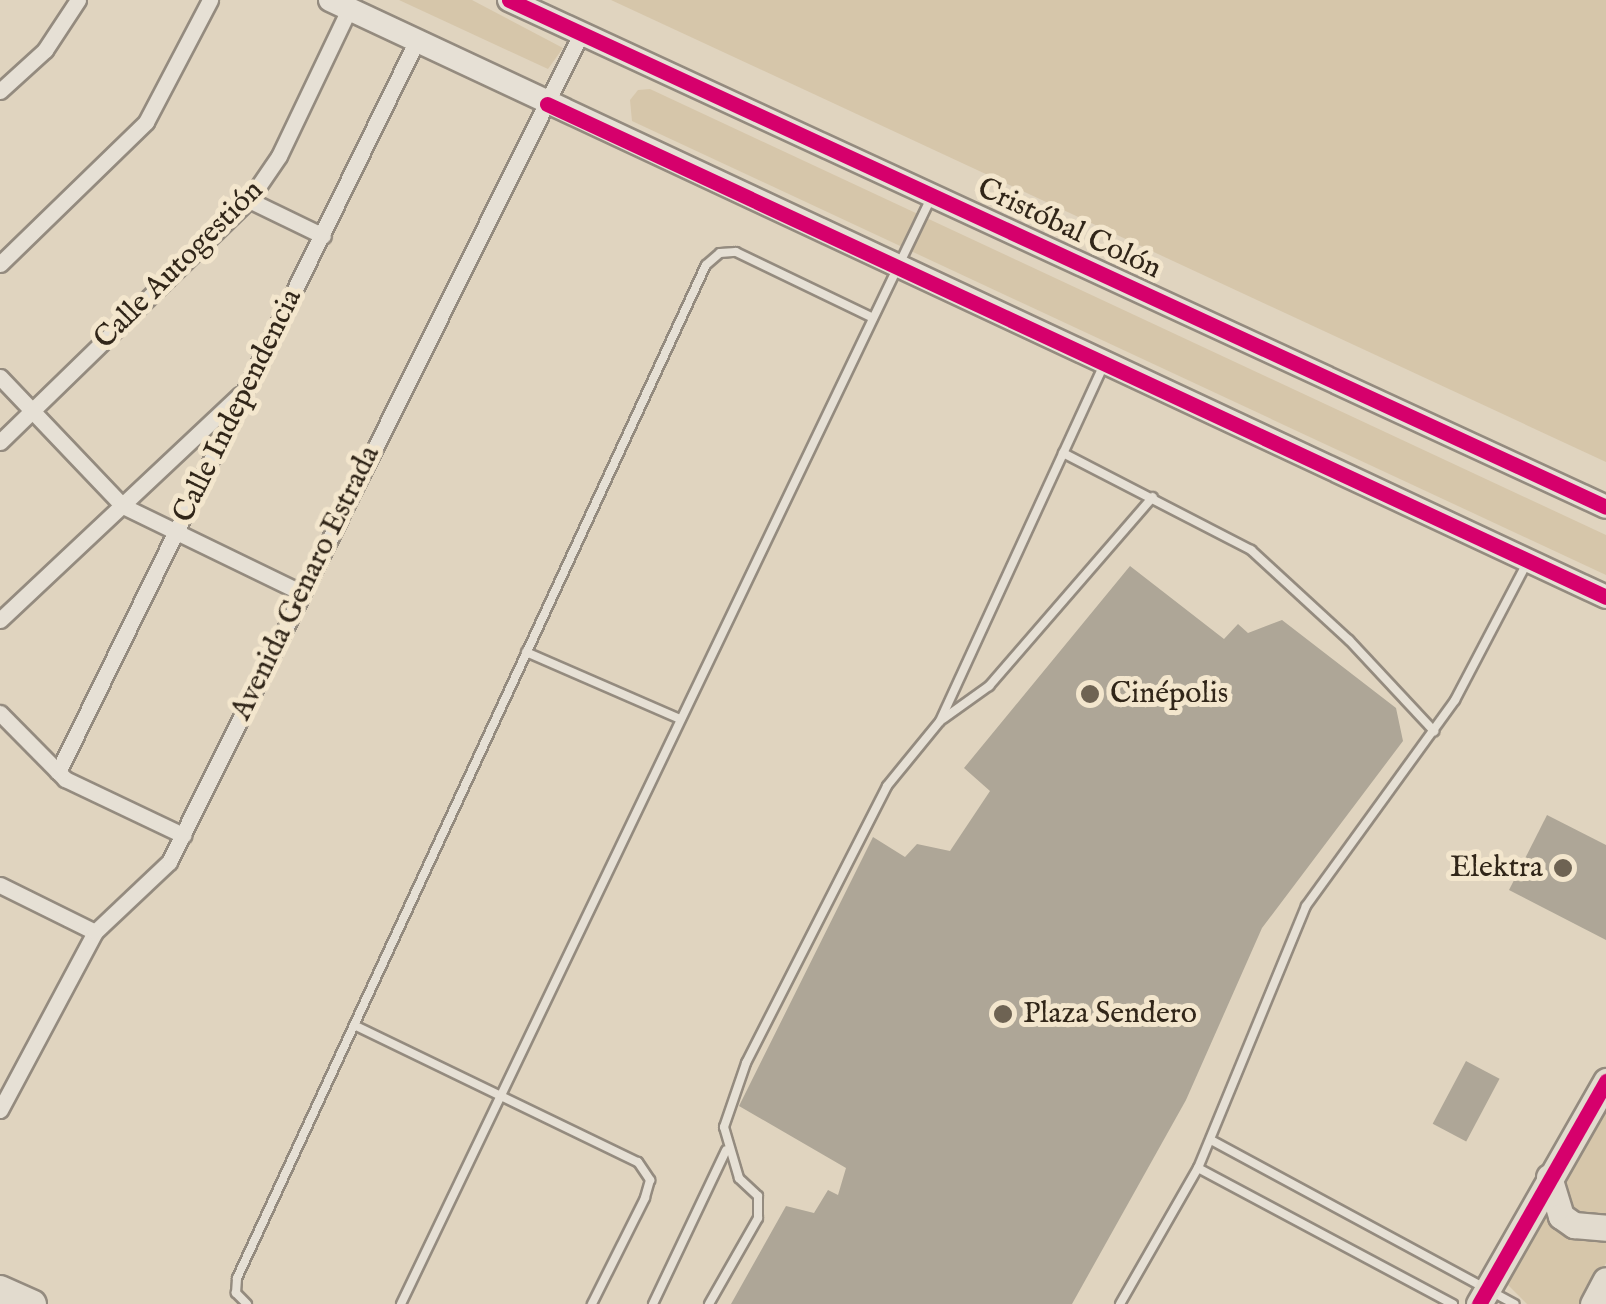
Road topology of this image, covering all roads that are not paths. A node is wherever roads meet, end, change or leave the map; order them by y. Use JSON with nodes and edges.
{"nodes":[{"id":1,"x":78,"y":0,"type":"edge"},
{"id":2,"x":210,"y":0,"type":"edge"},
{"id":3,"x":509,"y":0,"type":"edge"},
{"id":4,"x":340,"y":5,"type":"edge"},
{"id":5,"x":581,"y":34,"type":"junction"},
{"id":6,"x":418,"y":40,"type":"junction"},
{"id":7,"x":0,"y":91,"type":"edge"},
{"id":8,"x":547,"y":104,"type":"junction"},
{"id":9,"x":932,"y":196,"type":"junction"},
{"id":10,"x":249,"y":200,"type":"junction"},
{"id":11,"x":322,"y":236,"type":"junction"},
{"id":12,"x":0,"y":264,"type":"edge"},
{"id":13,"x":897,"y":267,"type":"junction"},
{"id":14,"x":873,"y":318,"type":"junction"},
{"id":15,"x":1104,"y":364,"type":"junction"},
{"id":16,"x":0,"y":377,"type":"edge"},
{"id":17,"x":250,"y":386,"type":"junction"},
{"id":18,"x":33,"y":411,"type":"junction"},
{"id":19,"x":0,"y":442,"type":"edge"},
{"id":20,"x":1063,"y":454,"type":"junction"},
{"id":21,"x":1153,"y":497,"type":"junction"},
{"id":22,"x":122,"y":506,"type":"junction"},
{"id":23,"x":1606,"y":507,"type":"edge"},
{"id":24,"x":175,"y":534,"type":"junction"},
{"id":25,"x":1528,"y":561,"type":"junction"},
{"id":26,"x":300,"y":592,"type":"junction"},
{"id":27,"x":1606,"y":597,"type":"edge"},
{"id":28,"x":0,"y":620,"type":"edge"},
{"id":29,"x":526,"y":652,"type":"junction"},
{"id":30,"x":0,"y":713,"type":"edge"},
{"id":31,"x":680,"y":720,"type":"junction"},
{"id":32,"x":940,"y":722,"type":"junction"},
{"id":33,"x":1434,"y":731,"type":"junction"},
{"id":34,"x":58,"y":772,"type":"junction"},
{"id":35,"x":183,"y":836,"type":"junction"},
{"id":36,"x":0,"y":884,"type":"edge"},
{"id":37,"x":94,"y":932,"type":"junction"},
{"id":38,"x":354,"y":1024,"type":"junction"},
{"id":39,"x":1606,"y":1082,"type":"edge"},
{"id":40,"x":501,"y":1094,"type":"junction"},
{"id":41,"x":0,"y":1110,"type":"edge"},
{"id":42,"x":1211,"y":1140,"type":"junction"},
{"id":43,"x":726,"y":1150,"type":"junction"},
{"id":44,"x":1198,"y":1168,"type":"junction"},
{"id":45,"x":1549,"y":1177,"type":"junction"},
{"id":46,"x":1606,"y":1228,"type":"edge"},
{"id":47,"x":1606,"y":1280,"type":"edge"},
{"id":48,"x":0,"y":1290,"type":"edge"},
{"id":49,"x":1483,"y":1296,"type":"edge"},
{"id":50,"x":32,"y":1304,"type":"edge"},
{"id":51,"x":246,"y":1304,"type":"edge"},
{"id":52,"x":402,"y":1304,"type":"edge"},
{"id":53,"x":592,"y":1304,"type":"edge"},
{"id":54,"x":653,"y":1304,"type":"edge"},
{"id":55,"x":708,"y":1304,"type":"edge"},
{"id":56,"x":1120,"y":1304,"type":"edge"},
{"id":57,"x":1453,"y":1304,"type":"edge"},
{"id":58,"x":1514,"y":1304,"type":"edge"},
{"id":59,"x":1593,"y":1304,"type":"edge"}],
"edges":[{"from":1,"to":7,"type":"street"},
{"from":2,"to":12,"type":"street"},
{"from":3,"to":5,"type":"street","name":"Cristóbal Colón"},
{"from":4,"to":6,"type":"street"},
{"from":4,"to":10,"type":"street","name":"Calle Autogestión"},
{"from":5,"to":8,"type":"street","name":"Avenida Genaro Estrada"},
{"from":5,"to":9,"type":"street","name":"Cristóbal Colón"},
{"from":6,"to":8,"type":"street"},
{"from":6,"to":11,"type":"street","name":"Calle Independencia"},
{"from":8,"to":13,"type":"street"},
{"from":8,"to":26,"type":"street","name":"Avenida Genaro Estrada"},
{"from":9,"to":13,"type":"lane"},
{"from":9,"to":23,"type":"street","name":"Cristóbal Colón"},
{"from":10,"to":11,"type":"street"},
{"from":10,"to":18,"type":"street","name":"Calle Autogestión"},
{"from":11,"to":17,"type":"street","name":"Calle Independencia"},
{"from":13,"to":14,"type":"lane"},
{"from":13,"to":15,"type":"street"},
{"from":14,"to":29,"type":"lane"},
{"from":14,"to":31,"type":"lane"},
{"from":15,"to":20,"type":"lane"},
{"from":15,"to":25,"type":"street"},
{"from":16,"to":18,"type":"street"},
{"from":17,"to":22,"type":"street"},
{"from":17,"to":24,"type":"street","name":"Calle Independencia"},
{"from":18,"to":19,"type":"street","name":"Calle Autogestión"},
{"from":18,"to":22,"type":"street"},
{"from":20,"to":21,"type":"lane"},
{"from":20,"to":32,"type":"lane"},
{"from":21,"to":32,"type":"lane"},
{"from":21,"to":33,"type":"lane"},
{"from":22,"to":24,"type":"street"},
{"from":22,"to":28,"type":"street"},
{"from":24,"to":26,"type":"street"},
{"from":24,"to":34,"type":"street","name":"Calle Independencia"},
{"from":25,"to":27,"type":"street"},
{"from":25,"to":33,"type":"lane"},
{"from":26,"to":35,"type":"street","name":"Avenida Genaro Estrada"},
{"from":29,"to":31,"type":"lane"},
{"from":29,"to":38,"type":"lane"},
{"from":30,"to":34,"type":"street"},
{"from":31,"to":40,"type":"lane"},
{"from":32,"to":43,"type":"lane"},
{"from":33,"to":42,"type":"lane"},
{"from":34,"to":35,"type":"street"},
{"from":35,"to":37,"type":"street","name":"Avenida Genaro Estrada"},
{"from":36,"to":37,"type":"street"},
{"from":37,"to":41,"type":"street","name":"Avenida Genaro Estrada"},
{"from":38,"to":40,"type":"lane"},
{"from":38,"to":51,"type":"lane"},
{"from":39,"to":45,"type":"main road"},
{"from":40,"to":52,"type":"lane"},
{"from":40,"to":53,"type":"lane"},
{"from":42,"to":44,"type":"lane"},
{"from":42,"to":49,"type":"lane"},
{"from":43,"to":54,"type":"lane"},
{"from":43,"to":55,"type":"lane"},
{"from":44,"to":56,"type":"lane"},
{"from":44,"to":57,"type":"lane"},
{"from":45,"to":46,"type":"main road"},
{"from":45,"to":49,"type":"main road"},
{"from":47,"to":59,"type":"main road"},
{"from":48,"to":50,"type":"highway"},
{"from":49,"to":58,"type":"lane"}]}
